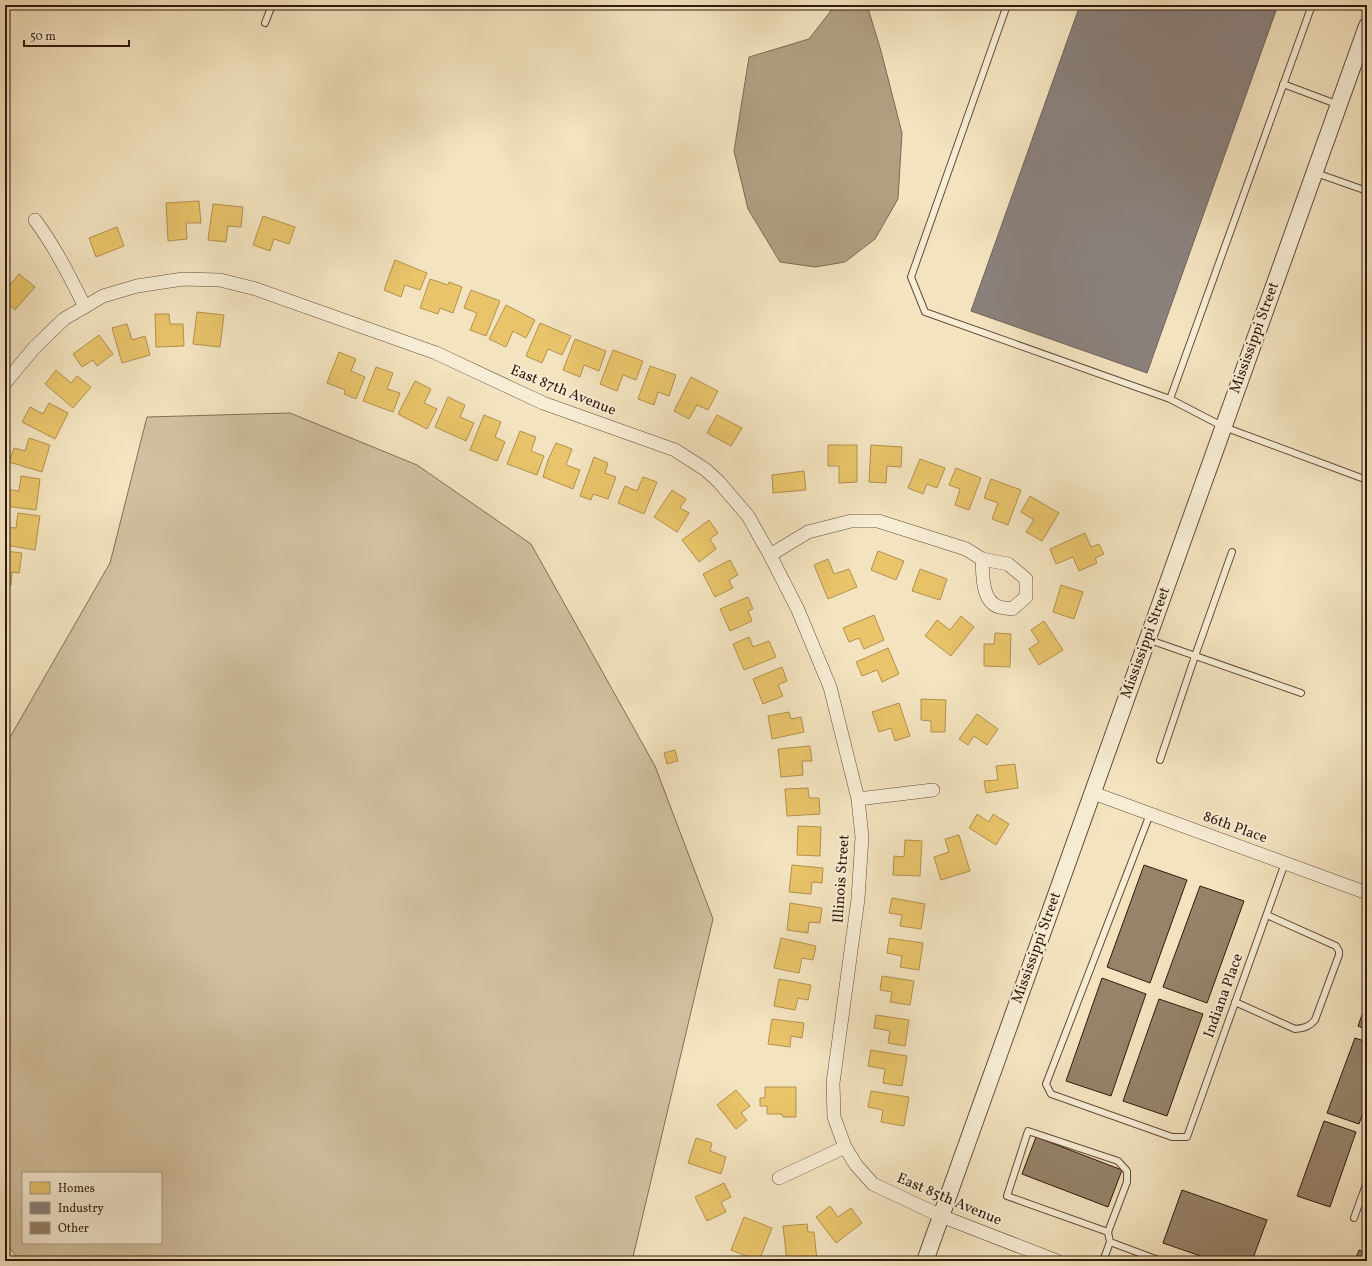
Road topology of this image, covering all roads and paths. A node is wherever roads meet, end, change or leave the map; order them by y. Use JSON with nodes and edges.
{"nodes":[{"id":1,"x":272,"y":5,"type":"edge"},
{"id":2,"x":1007,"y":5,"type":"edge"},
{"id":3,"x":1312,"y":5,"type":"edge"},
{"id":4,"x":265,"y":23,"type":"dead end"},
{"id":5,"x":1367,"y":26,"type":"edge"},
{"id":6,"x":1363,"y":51,"type":"edge"},
{"id":7,"x":1284,"y":84,"type":"junction"},
{"id":8,"x":1339,"y":105,"type":"junction"},
{"id":9,"x":1314,"y":173,"type":"junction"},
{"id":10,"x":1367,"y":191,"type":"edge"},
{"id":11,"x":35,"y":220,"type":"dead end"},
{"id":12,"x":85,"y":307,"type":"junction"},
{"id":13,"x":5,"y":384,"type":"edge"},
{"id":14,"x":1170,"y":399,"type":"junction"},
{"id":15,"x":1224,"y":427,"type":"junction"},
{"id":16,"x":1367,"y":480,"type":"edge"},
{"id":17,"x":1232,"y":552,"type":"dead end"},
{"id":18,"x":770,"y":555,"type":"junction"},
{"id":19,"x":982,"y":559,"type":"dead end"},
{"id":20,"x":1148,"y":639,"type":"junction"},
{"id":21,"x":1195,"y":656,"type":"junction"},
{"id":22,"x":1301,"y":693,"type":"dead end"},
{"id":23,"x":1160,"y":760,"type":"dead end"},
{"id":24,"x":934,"y":790,"type":"dead end"},
{"id":25,"x":1093,"y":793,"type":"junction"},
{"id":26,"x":858,"y":799,"type":"junction"},
{"id":27,"x":1150,"y":814,"type":"junction"},
{"id":28,"x":1285,"y":863,"type":"junction"},
{"id":29,"x":1367,"y":893,"type":"edge"},
{"id":30,"x":1266,"y":914,"type":"junction"},
{"id":31,"x":1235,"y":1002,"type":"junction"},
{"id":32,"x":845,"y":1147,"type":"junction"},
{"id":33,"x":779,"y":1178,"type":"dead end"},
{"id":34,"x":1367,"y":1182,"type":"edge"},
{"id":35,"x":941,"y":1216,"type":"junction"},
{"id":36,"x":1354,"y":1218,"type":"dead end"},
{"id":37,"x":1108,"y":1232,"type":"junction"},
{"id":38,"x":1110,"y":1242,"type":"junction"},
{"id":39,"x":926,"y":1261,"type":"edge"},
{"id":40,"x":1057,"y":1261,"type":"edge"},
{"id":41,"x":1103,"y":1261,"type":"edge"},
{"id":42,"x":1161,"y":1261,"type":"edge"}],
"edges":[{"from":1,"to":4,"type":"lane"},
{"from":2,"to":14,"type":"lane"},
{"from":3,"to":7,"type":"lane"},
{"from":5,"to":6,"type":"street","name":"Mississippi Street"},
{"from":6,"to":8,"type":"street","name":"Mississippi Street"},
{"from":7,"to":8,"type":"lane"},
{"from":7,"to":14,"type":"lane"},
{"from":8,"to":9,"type":"street","name":"Mississippi Street"},
{"from":9,"to":10,"type":"lane"},
{"from":9,"to":15,"type":"street","name":"Mississippi Street"},
{"from":11,"to":12,"type":"street"},
{"from":12,"to":13,"type":"street","name":"East 87th Avenue"},
{"from":12,"to":18,"type":"street","name":"East 87th Avenue"},
{"from":14,"to":15,"type":"lane"},
{"from":15,"to":16,"type":"lane"},
{"from":15,"to":20,"type":"street","name":"Mississippi Street"},
{"from":17,"to":21,"type":"lane"},
{"from":18,"to":19,"type":"street"},
{"from":18,"to":26,"type":"street","name":"Illinois Street"},
{"from":20,"to":21,"type":"lane"},
{"from":20,"to":25,"type":"street","name":"Mississippi Street"},
{"from":21,"to":22,"type":"lane"},
{"from":21,"to":23,"type":"lane"},
{"from":24,"to":26,"type":"street"},
{"from":25,"to":27,"type":"street","name":"86th Place"},
{"from":25,"to":35,"type":"street","name":"Mississippi Street"},
{"from":26,"to":32,"type":"street","name":"Illinois Street"},
{"from":27,"to":28,"type":"street","name":"86th Place"},
{"from":27,"to":31,"type":"lane","name":"Indiana Place"},
{"from":28,"to":29,"type":"street","name":"86th Place"},
{"from":28,"to":30,"type":"lane","name":"Indiana Place"},
{"from":30,"to":31,"type":"lane","name":"Indiana Place"},
{"from":30,"to":31,"type":"lane"},
{"from":32,"to":33,"type":"street"},
{"from":32,"to":35,"type":"street","name":"East 85th Avenue"},
{"from":34,"to":36,"type":"lane"},
{"from":35,"to":39,"type":"street","name":"Mississippi Street"},
{"from":35,"to":40,"type":"street","name":"East 85th Avenue"},
{"from":37,"to":37,"type":"lane"},
{"from":37,"to":38,"type":"lane"},
{"from":38,"to":41,"type":"lane"},
{"from":38,"to":42,"type":"lane"}]}
